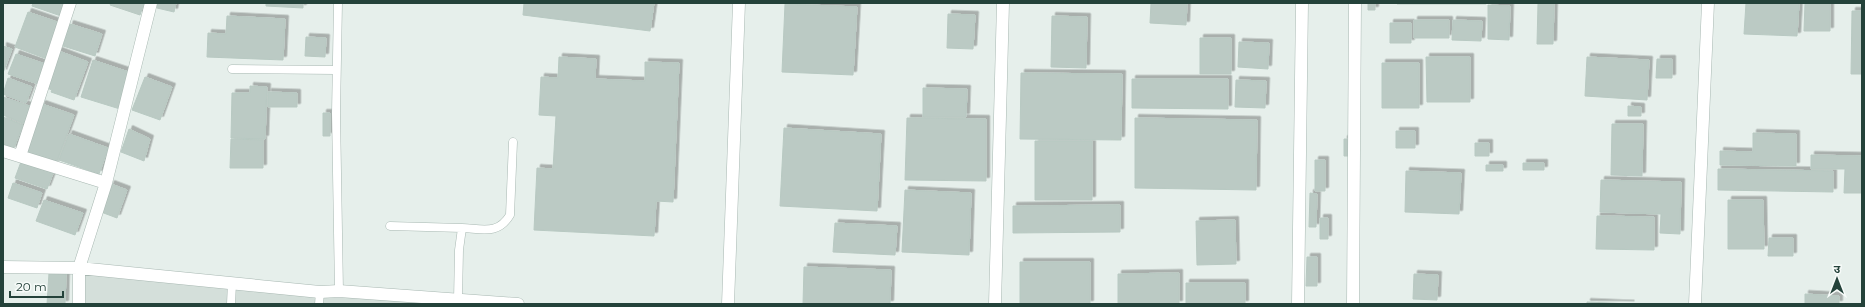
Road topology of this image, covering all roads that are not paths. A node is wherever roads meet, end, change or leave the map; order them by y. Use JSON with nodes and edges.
{"nodes":[{"id":1,"x":70,"y":3,"type":"edge"},
{"id":2,"x":151,"y":3,"type":"edge"},
{"id":3,"x":338,"y":3,"type":"edge"},
{"id":4,"x":739,"y":3,"type":"edge"},
{"id":5,"x":1003,"y":3,"type":"edge"},
{"id":6,"x":1302,"y":3,"type":"edge"},
{"id":7,"x":1355,"y":3,"type":"edge"},
{"id":8,"x":1708,"y":3,"type":"edge"},
{"id":9,"x":232,"y":69,"type":"dead end"},
{"id":10,"x":336,"y":70,"type":"junction"},
{"id":11,"x":514,"y":142,"type":"dead end"},
{"id":12,"x":3,"y":151,"type":"edge"},
{"id":13,"x":20,"y":156,"type":"junction"},
{"id":14,"x":106,"y":183,"type":"junction"},
{"id":15,"x":390,"y":226,"type":"dead end"},
{"id":16,"x":462,"y":228,"type":"junction"},
{"id":17,"x":3,"y":267,"type":"edge"},
{"id":18,"x":79,"y":268,"type":"junction"},
{"id":19,"x":232,"y":283,"type":"junction"},
{"id":20,"x":338,"y":291,"type":"junction"},
{"id":21,"x":320,"y":292,"type":"junction"},
{"id":22,"x":404,"y":300,"type":"edge"},
{"id":23,"x":458,"y":300,"type":"junction"},
{"id":24,"x":498,"y":303,"type":"edge"},
{"id":25,"x":79,"y":304,"type":"edge"},
{"id":26,"x":231,"y":304,"type":"edge"},
{"id":27,"x":319,"y":304,"type":"edge"},
{"id":28,"x":518,"y":304,"type":"edge"},
{"id":29,"x":728,"y":304,"type":"edge"},
{"id":30,"x":995,"y":304,"type":"edge"},
{"id":31,"x":1298,"y":304,"type":"edge"},
{"id":32,"x":1353,"y":304,"type":"edge"},
{"id":33,"x":1695,"y":304,"type":"edge"}],
"edges":[{"from":1,"to":13,"type":"street"},
{"from":2,"to":14,"type":"street"},
{"from":3,"to":10,"type":"lane"},
{"from":4,"to":29,"type":"street"},
{"from":5,"to":30,"type":"street"},
{"from":6,"to":31,"type":"street"},
{"from":7,"to":32,"type":"street"},
{"from":8,"to":33,"type":"street"},
{"from":9,"to":10,"type":"lane"},
{"from":10,"to":20,"type":"lane"},
{"from":11,"to":16,"type":"lane"},
{"from":12,"to":13,"type":"street"},
{"from":13,"to":14,"type":"street"},
{"from":14,"to":18,"type":"street"},
{"from":15,"to":16,"type":"lane"},
{"from":16,"to":23,"type":"lane"},
{"from":17,"to":18,"type":"street"},
{"from":18,"to":19,"type":"street"},
{"from":18,"to":25,"type":"street"},
{"from":19,"to":21,"type":"street"},
{"from":19,"to":26,"type":"lane"},
{"from":20,"to":21,"type":"street"},
{"from":20,"to":22,"type":"street"},
{"from":21,"to":27,"type":"lane"},
{"from":22,"to":23,"type":"street"},
{"from":23,"to":24,"type":"street"},
{"from":24,"to":28,"type":"street"}]}
